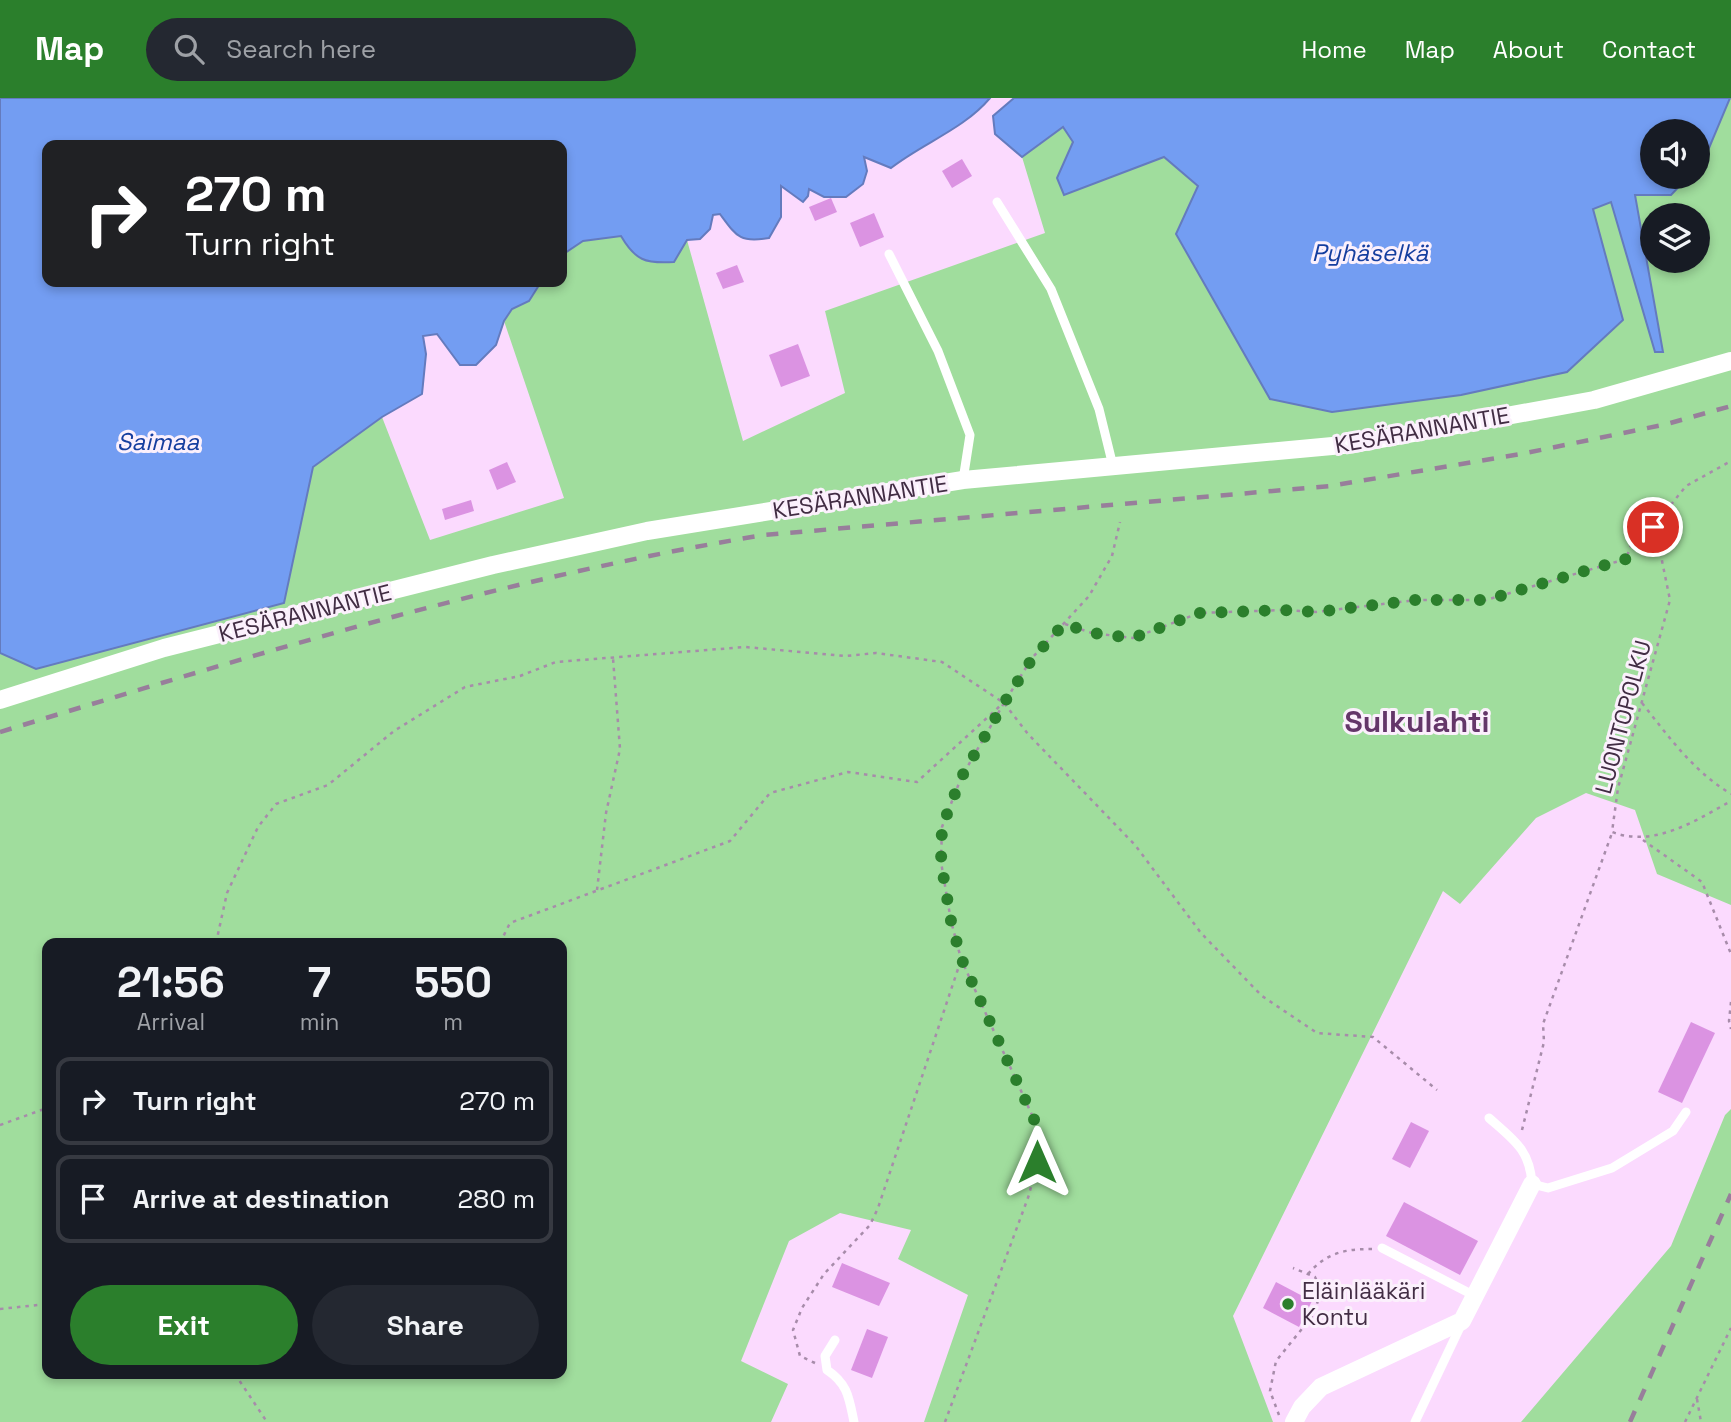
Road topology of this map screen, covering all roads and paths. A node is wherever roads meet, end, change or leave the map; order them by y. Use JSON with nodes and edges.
{"nodes":[{"id":1,"x":997,"y":202,"type":"dead end"},
{"id":2,"x":888,"y":254,"type":"dead end"},
{"id":3,"x":1731,"y":361,"type":"edge"},
{"id":4,"x":1731,"y":461,"type":"edge"},
{"id":5,"x":1113,"y":466,"type":"junction"},
{"id":6,"x":963,"y":480,"type":"junction"},
{"id":7,"x":1650,"y":502,"type":"dead end"},
{"id":8,"x":1120,"y":522,"type":"dead end"},
{"id":9,"x":1653,"y":527,"type":"junction"},
{"id":10,"x":1064,"y":624,"type":"junction"},
{"id":11,"x":613,"y":657,"type":"junction"},
{"id":12,"x":0,"y":700,"type":"edge"},
{"id":13,"x":1642,"y":702,"type":"junction"},
{"id":14,"x":1004,"y":703,"type":"junction"},
{"id":15,"x":1731,"y":794,"type":"edge"},
{"id":16,"x":1731,"y":800,"type":"edge"},
{"id":17,"x":1612,"y":832,"type":"junction"},
{"id":18,"x":1642,"y":839,"type":"junction"},
{"id":19,"x":597,"y":890,"type":"junction"},
{"id":20,"x":217,"y":938,"type":"edge"},
{"id":21,"x":502,"y":938,"type":"edge"},
{"id":22,"x":1731,"y":954,"type":"edge"},
{"id":23,"x":961,"y":958,"type":"junction"},
{"id":24,"x":1731,"y":1002,"type":"edge"},
{"id":25,"x":1731,"y":1030,"type":"edge"},
{"id":26,"x":1437,"y":1090,"type":"dead end"},
{"id":27,"x":42,"y":1110,"type":"edge"},
{"id":28,"x":1686,"y":1112,"type":"dead end"},
{"id":29,"x":1489,"y":1118,"type":"dead end"},
{"id":30,"x":0,"y":1125,"type":"edge"},
{"id":31,"x":1518,"y":1144,"type":"junction"},
{"id":32,"x":1532,"y":1184,"type":"junction"},
{"id":33,"x":1382,"y":1248,"type":"joint"},
{"id":34,"x":1293,"y":1268,"type":"dead end"},
{"id":35,"x":1308,"y":1274,"type":"junction"},
{"id":36,"x":1475,"y":1296,"type":"junction"},
{"id":37,"x":42,"y":1305,"type":"edge"},
{"id":38,"x":0,"y":1309,"type":"edge"},
{"id":39,"x":1462,"y":1321,"type":"junction"},
{"id":40,"x":1731,"y":1328,"type":"edge"},
{"id":41,"x":835,"y":1340,"type":"dead end"},
{"id":42,"x":827,"y":1370,"type":"junction"},
{"id":43,"x":239,"y":1379,"type":"edge"},
{"id":44,"x":1696,"y":1399,"type":"junction"},
{"id":45,"x":267,"y":1422,"type":"edge"},
{"id":46,"x":854,"y":1422,"type":"edge"},
{"id":47,"x":944,"y":1422,"type":"edge"},
{"id":48,"x":1281,"y":1422,"type":"edge"},
{"id":49,"x":1294,"y":1422,"type":"edge"},
{"id":50,"x":1415,"y":1422,"type":"edge"},
{"id":51,"x":1685,"y":1422,"type":"edge"},
{"id":52,"x":1701,"y":1422,"type":"edge"}],
"edges":[{"from":1,"to":5,"type":"lane"},
{"from":2,"to":6,"type":"lane"},
{"from":3,"to":5,"type":"street","name":"KESÄRANNANTIE"},
{"from":4,"to":9,"type":"path"},
{"from":5,"to":6,"type":"street","name":"KESÄRANNANTIE"},
{"from":6,"to":12,"type":"street","name":"KESÄRANNANTIE"},
{"from":7,"to":9,"type":"path","name":"LUONTOPOLKU"},
{"from":8,"to":10,"type":"path"},
{"from":9,"to":10,"type":"path"},
{"from":9,"to":13,"type":"path","name":"LUONTOPOLKU"},
{"from":10,"to":14,"type":"path"},
{"from":11,"to":14,"type":"path"},
{"from":11,"to":19,"type":"path"},
{"from":11,"to":20,"type":"path"},
{"from":13,"to":15,"type":"path"},
{"from":13,"to":17,"type":"path","name":"LUONTOPOLKU"},
{"from":14,"to":19,"type":"path"},
{"from":14,"to":23,"type":"path"},
{"from":14,"to":26,"type":"path"},
{"from":16,"to":18,"type":"path"},
{"from":17,"to":18,"type":"path"},
{"from":17,"to":31,"type":"path","name":"LUONTOPOLKU"},
{"from":18,"to":22,"type":"path"},
{"from":19,"to":21,"type":"path"},
{"from":23,"to":42,"type":"path"},
{"from":23,"to":47,"type":"path"},
{"from":24,"to":25,"type":"path"},
{"from":27,"to":30,"type":"path"},
{"from":28,"to":32,"type":"lane"},
{"from":29,"to":31,"type":"lane"},
{"from":31,"to":32,"type":"lane"},
{"from":32,"to":36,"type":"street"},
{"from":33,"to":35,"type":"path"},
{"from":33,"to":36,"type":"lane"},
{"from":34,"to":35,"type":"path"},
{"from":35,"to":48,"type":"path"},
{"from":36,"to":39,"type":"street"},
{"from":37,"to":38,"type":"path"},
{"from":39,"to":49,"type":"street"},
{"from":39,"to":50,"type":"lane"},
{"from":40,"to":44,"type":"path"},
{"from":41,"to":42,"type":"lane"},
{"from":42,"to":46,"type":"lane"},
{"from":43,"to":45,"type":"path"},
{"from":44,"to":51,"type":"path"},
{"from":44,"to":52,"type":"path"}]}
